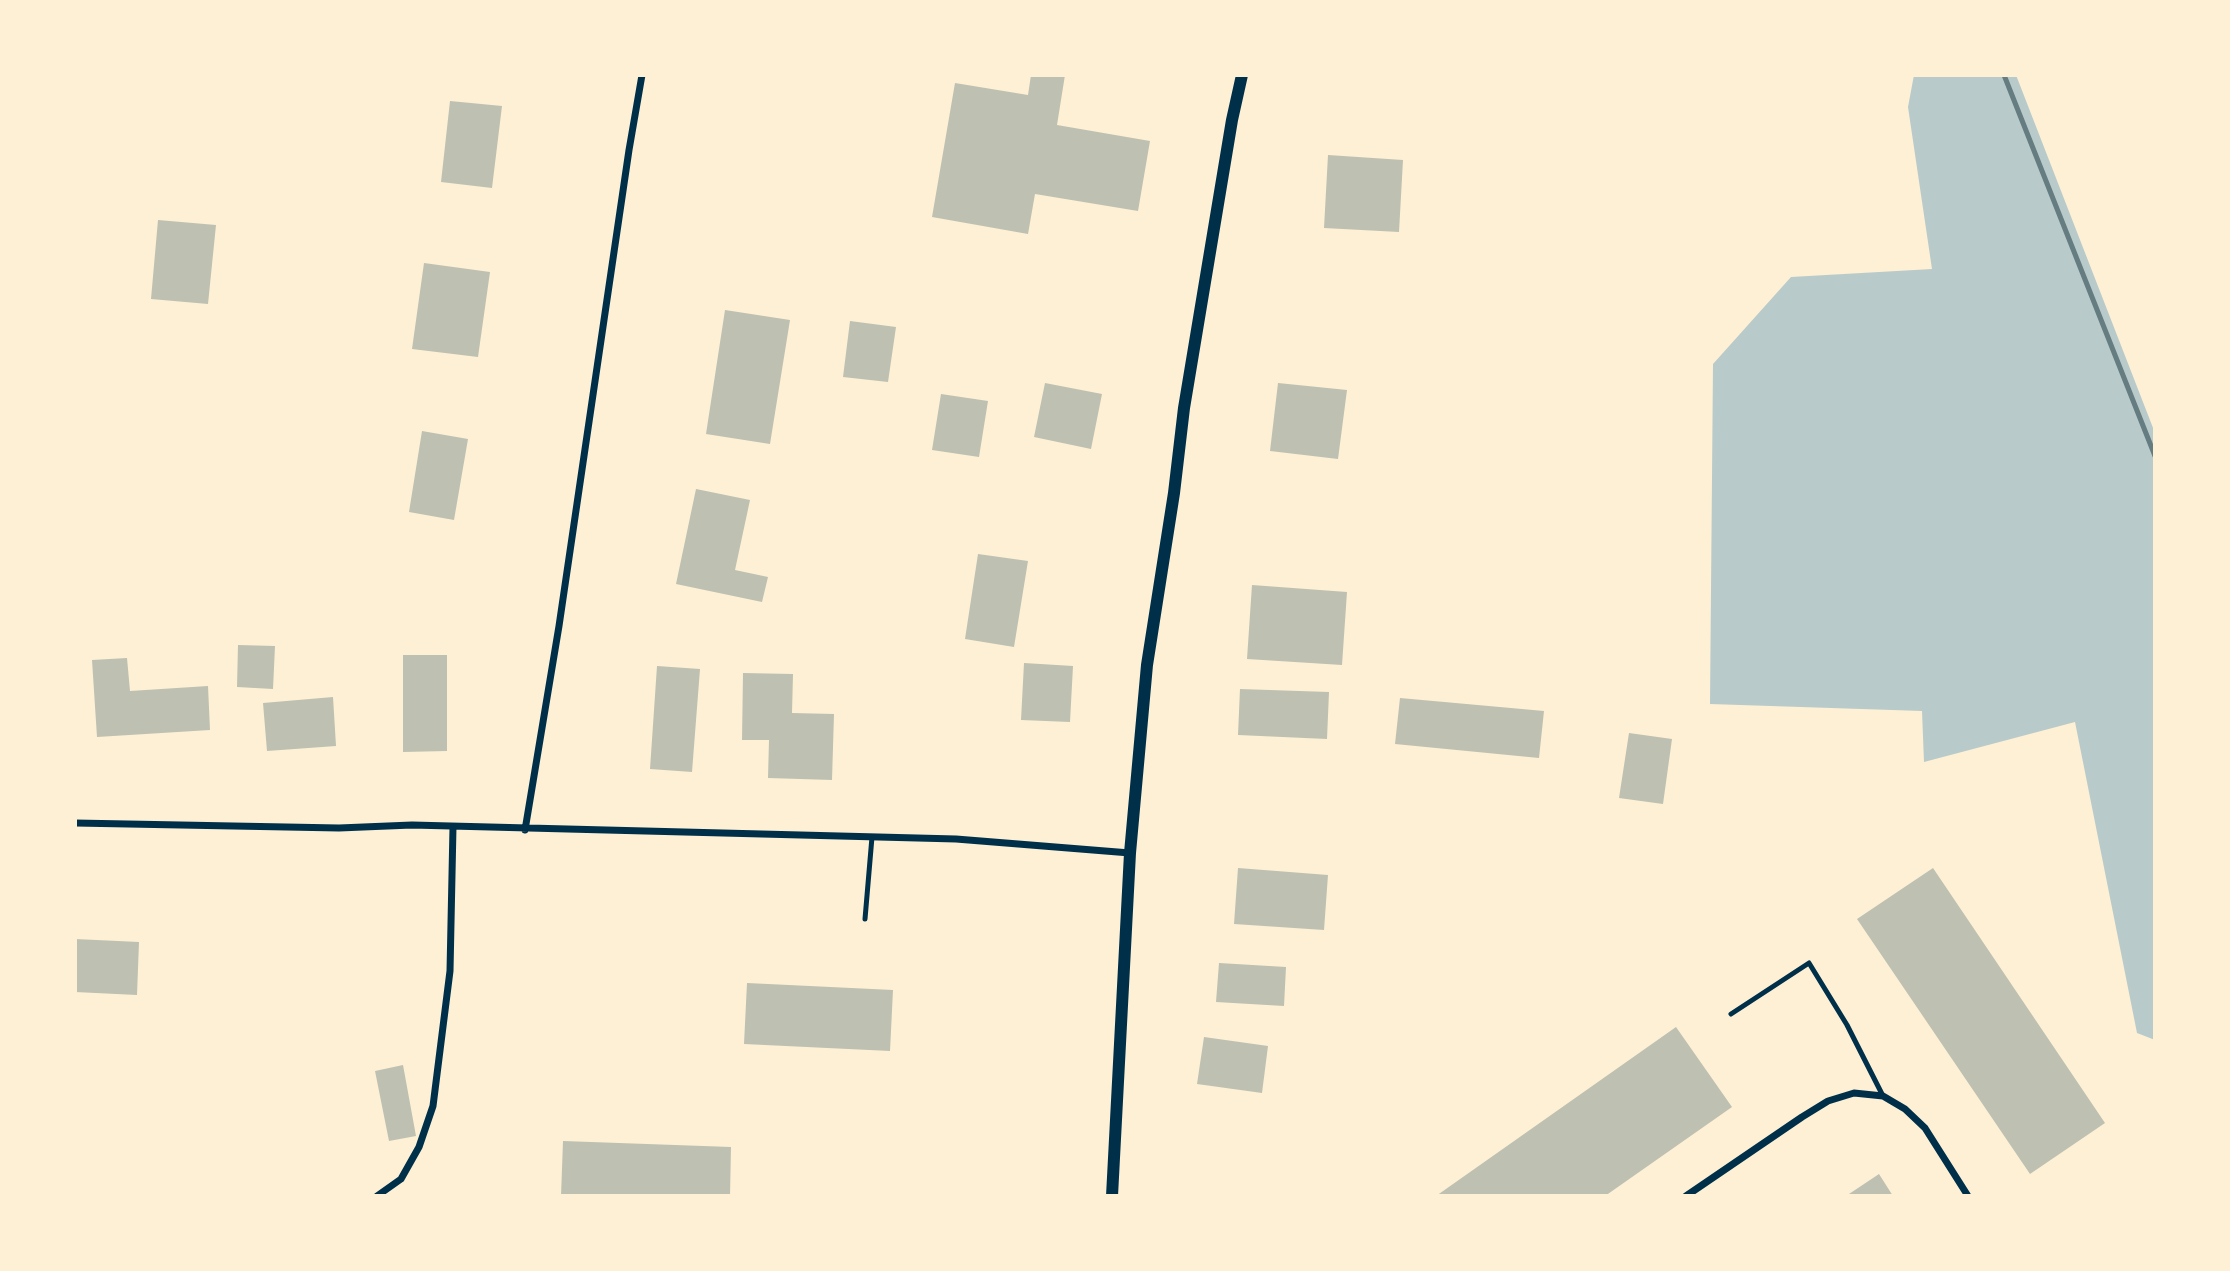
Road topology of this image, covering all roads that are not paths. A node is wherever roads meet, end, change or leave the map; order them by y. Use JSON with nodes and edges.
{"nodes":[{"id":1,"x":642,"y":75,"type":"edge"},
{"id":2,"x":1242,"y":75,"type":"edge"},
{"id":3,"x":75,"y":822,"type":"edge"},
{"id":4,"x":453,"y":827,"type":"junction"},
{"id":5,"x":525,"y":830,"type":"junction"},
{"id":6,"x":872,"y":837,"type":"junction"},
{"id":7,"x":1130,"y":853,"type":"junction"},
{"id":8,"x":865,"y":919,"type":"dead end"},
{"id":9,"x":1731,"y":1014,"type":"dead end"},
{"id":10,"x":1883,"y":1096,"type":"junction"},
{"id":11,"x":377,"y":1196,"type":"edge"},
{"id":12,"x":1112,"y":1196,"type":"edge"},
{"id":13,"x":1686,"y":1196,"type":"edge"},
{"id":14,"x":1968,"y":1196,"type":"edge"}],
"edges":[{"from":1,"to":5,"type":"street"},
{"from":2,"to":7,"type":"street"},
{"from":3,"to":4,"type":"street"},
{"from":4,"to":5,"type":"street"},
{"from":4,"to":11,"type":"street"},
{"from":5,"to":6,"type":"street"},
{"from":6,"to":7,"type":"street"},
{"from":6,"to":8,"type":"lane"},
{"from":7,"to":12,"type":"street"},
{"from":9,"to":10,"type":"lane"},
{"from":10,"to":13,"type":"street"},
{"from":10,"to":14,"type":"street"}]}
